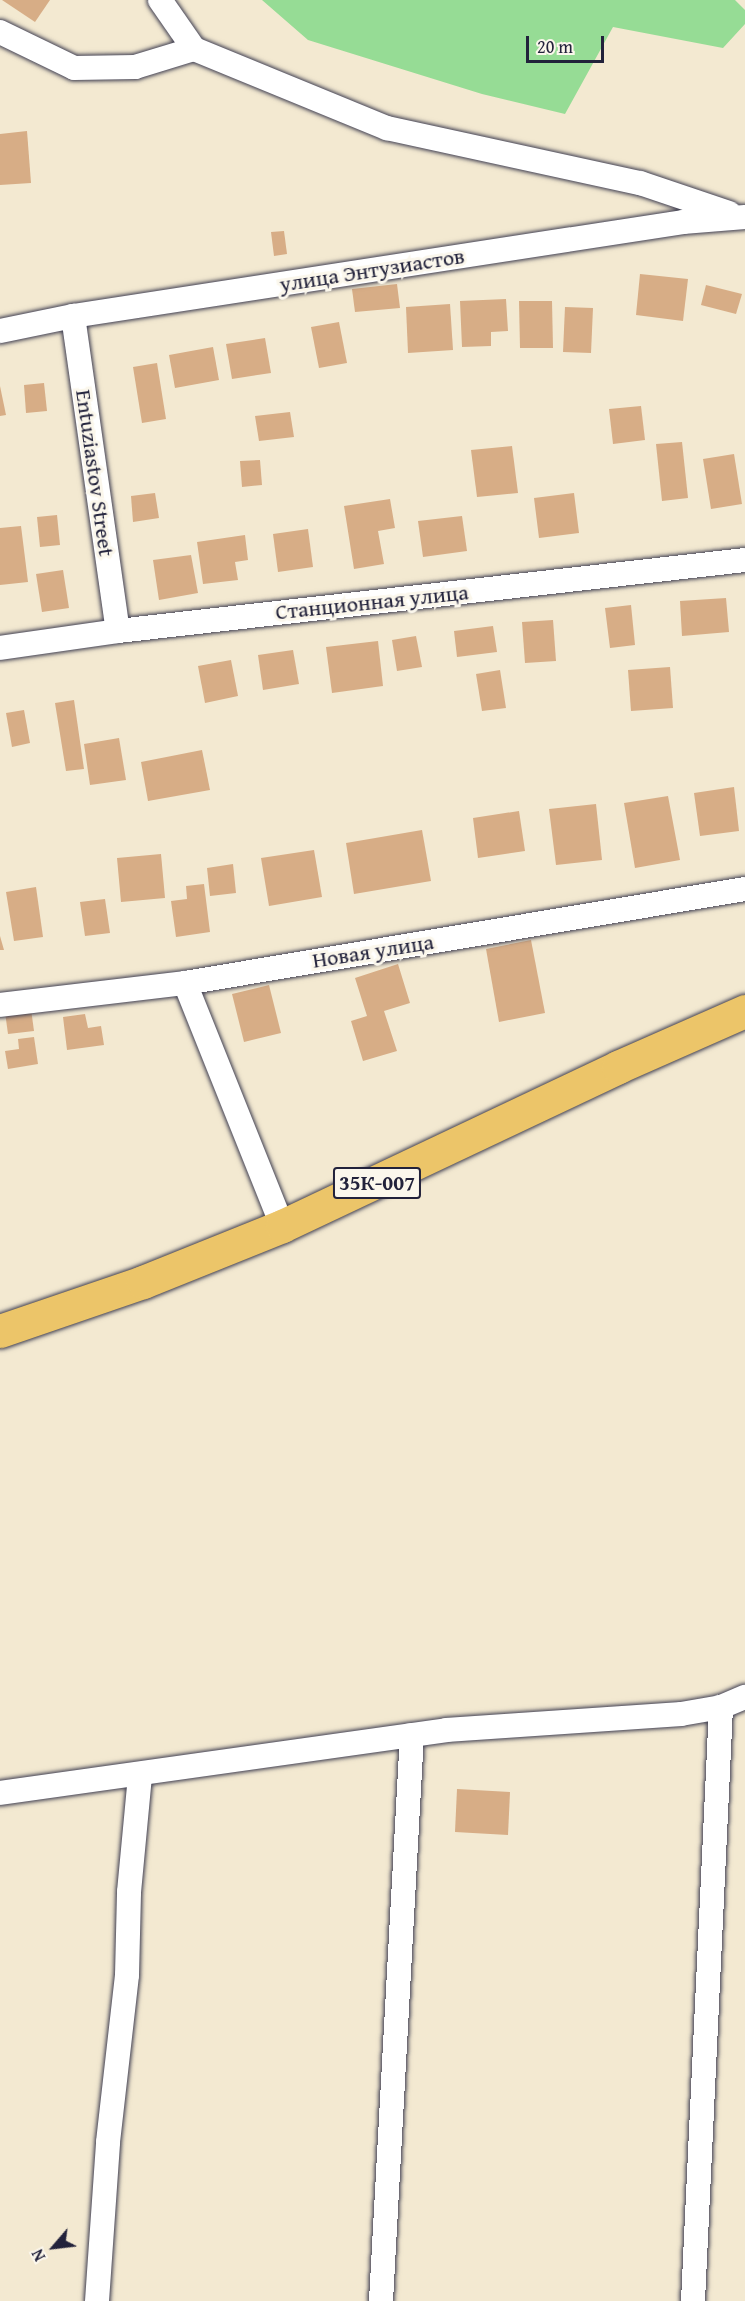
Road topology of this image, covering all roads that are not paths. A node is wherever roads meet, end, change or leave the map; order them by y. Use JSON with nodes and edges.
{"nodes":[{"id":1,"x":160,"y":0,"type":"edge"},
{"id":2,"x":0,"y":32,"type":"edge"},
{"id":3,"x":194,"y":49,"type":"junction"},
{"id":4,"x":741,"y":216,"type":"edge"},
{"id":5,"x":73,"y":316,"type":"junction"},
{"id":6,"x":0,"y":331,"type":"edge"},
{"id":7,"x":745,"y":560,"type":"edge"},
{"id":8,"x":118,"y":631,"type":"junction"},
{"id":9,"x":0,"y":648,"type":"edge"},
{"id":10,"x":745,"y":889,"type":"edge"},
{"id":11,"x":185,"y":983,"type":"junction"},
{"id":12,"x":0,"y":1005,"type":"edge"},
{"id":13,"x":745,"y":1011,"type":"edge"},
{"id":14,"x":282,"y":1226,"type":"junction"},
{"id":15,"x":0,"y":1331,"type":"edge"},
{"id":16,"x":745,"y":1697,"type":"edge"},
{"id":17,"x":721,"y":1707,"type":"junction"},
{"id":18,"x":412,"y":1735,"type":"junction"},
{"id":19,"x":140,"y":1776,"type":"junction"},
{"id":20,"x":0,"y":1793,"type":"edge"},
{"id":21,"x":97,"y":2301,"type":"edge"},
{"id":22,"x":381,"y":2301,"type":"edge"},
{"id":23,"x":693,"y":2301,"type":"edge"}],
"edges":[{"from":1,"to":3,"type":"street"},
{"from":2,"to":3,"type":"street"},
{"from":3,"to":4,"type":"street"},
{"from":4,"to":5,"type":"street","name":"улица Энтузиастов"},
{"from":5,"to":6,"type":"street","name":"улица Энтузиастов"},
{"from":5,"to":8,"type":"street","name":"Entuziastov Street"},
{"from":7,"to":8,"type":"street","name":"Станционная улица"},
{"from":8,"to":9,"type":"street","name":"Станционная улица"},
{"from":10,"to":11,"type":"street","name":"Новая улица"},
{"from":11,"to":12,"type":"street","name":"Новая улица"},
{"from":11,"to":14,"type":"street"},
{"from":13,"to":14,"type":"main road","number":"35К-007"},
{"from":14,"to":15,"type":"main road","number":"35К-007"},
{"from":16,"to":17,"type":"street"},
{"from":17,"to":18,"type":"street"},
{"from":17,"to":23,"type":"street"},
{"from":18,"to":19,"type":"street"},
{"from":18,"to":22,"type":"street"},
{"from":19,"to":20,"type":"street"},
{"from":19,"to":21,"type":"street"}]}
